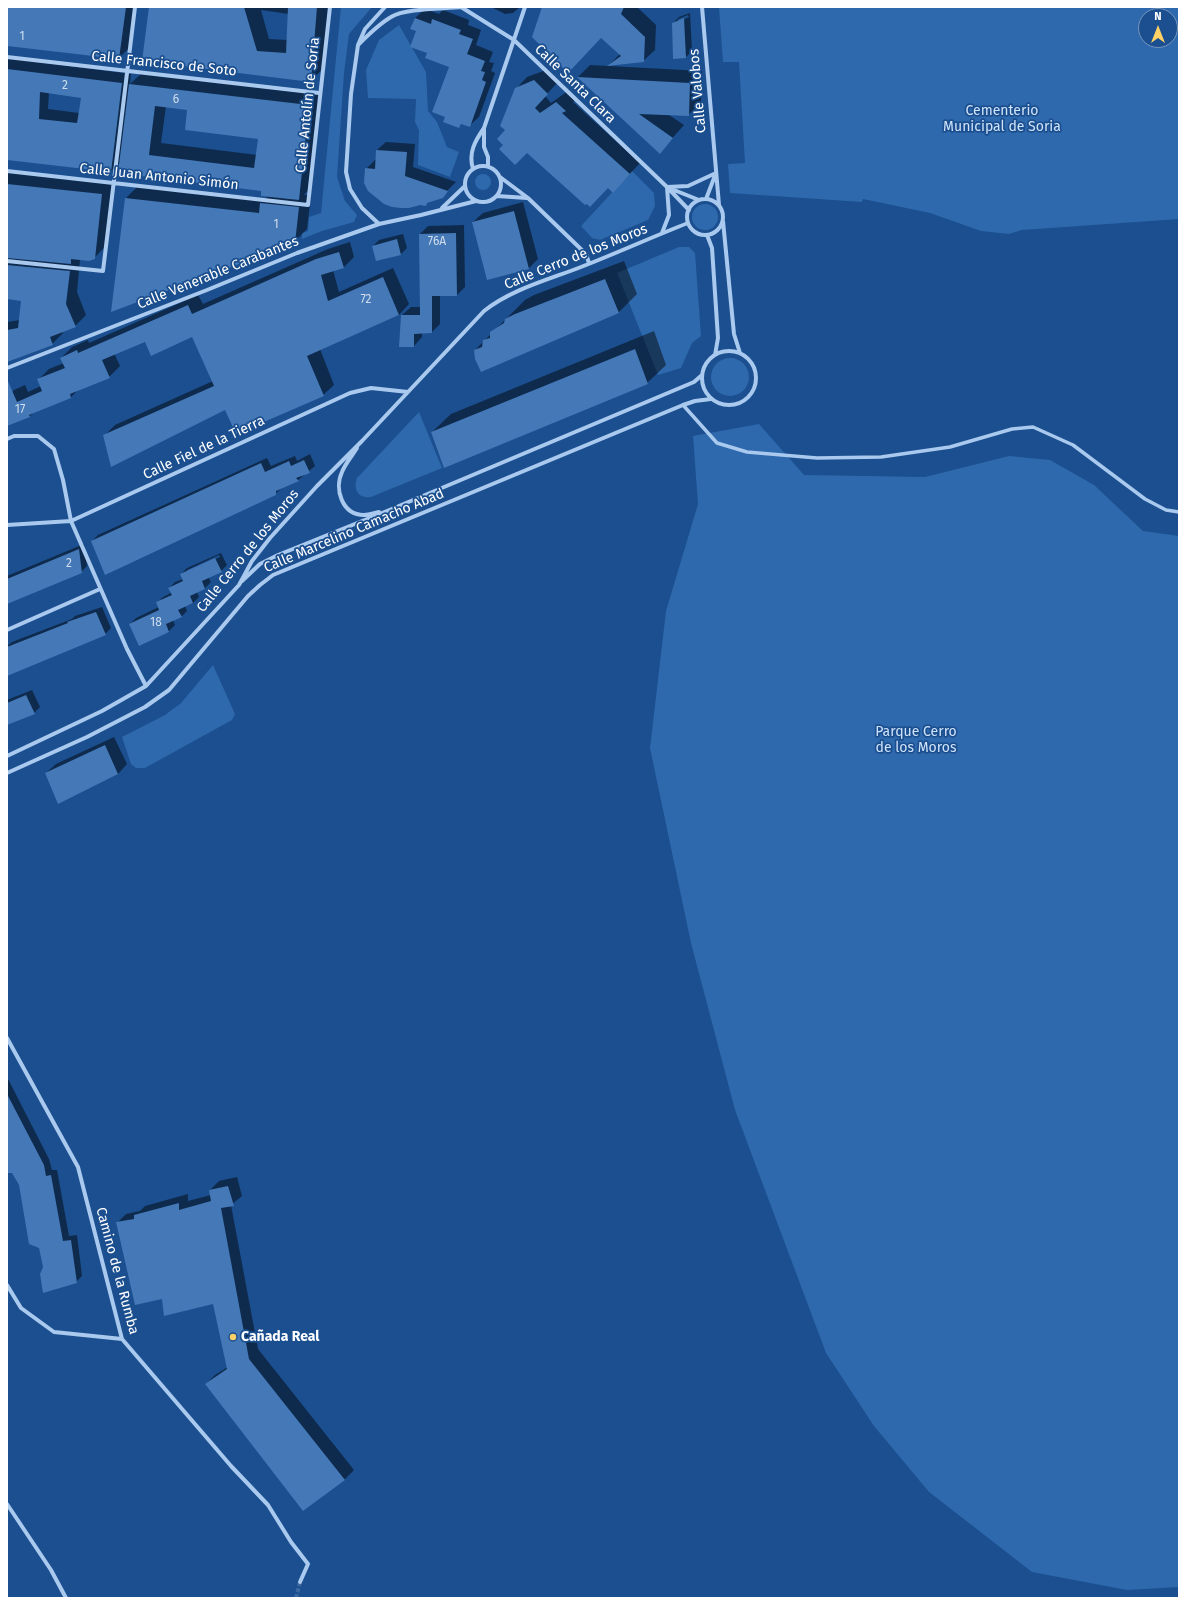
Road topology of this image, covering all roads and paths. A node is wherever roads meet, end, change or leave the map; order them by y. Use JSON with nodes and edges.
{"nodes":[{"id":1,"x":135,"y":7,"type":"edge"},
{"id":2,"x":330,"y":7,"type":"edge"},
{"id":3,"x":385,"y":7,"type":"edge"},
{"id":4,"x":461,"y":7,"type":"edge"},
{"id":5,"x":525,"y":7,"type":"edge"},
{"id":6,"x":702,"y":7,"type":"edge"},
{"id":7,"x":514,"y":40,"type":"junction"},
{"id":8,"x":358,"y":45,"type":"junction"},
{"id":9,"x":7,"y":57,"type":"edge"},
{"id":10,"x":128,"y":72,"type":"junction"},
{"id":11,"x":319,"y":93,"type":"junction"},
{"id":12,"x":484,"y":128,"type":"junction"},
{"id":13,"x":488,"y":166,"type":"junction"},
{"id":14,"x":473,"y":169,"type":"junction"},
{"id":15,"x":7,"y":171,"type":"edge"},
{"id":16,"x":716,"y":173,"type":"junction"},
{"id":17,"x":500,"y":178,"type":"junction"},
{"id":18,"x":114,"y":183,"type":"junction"},
{"id":19,"x":465,"y":186,"type":"junction"},
{"id":20,"x":667,"y":187,"type":"junction"},
{"id":21,"x":497,"y":196,"type":"junction"},
{"id":22,"x":528,"y":198,"type":"junction"},
{"id":23,"x":706,"y":199,"type":"junction"},
{"id":24,"x":699,"y":200,"type":"junction"},
{"id":25,"x":476,"y":201,"type":"junction"},
{"id":26,"x":308,"y":205,"type":"joint"},
{"id":27,"x":719,"y":205,"type":"junction"},
{"id":28,"x":441,"y":209,"type":"junction"},
{"id":29,"x":689,"y":210,"type":"junction"},
{"id":30,"x":723,"y":221,"type":"junction"},
{"id":31,"x":688,"y":223,"type":"junction"},
{"id":32,"x":379,"y":224,"type":"junction"},
{"id":33,"x":662,"y":233,"type":"junction"},
{"id":34,"x":707,"y":235,"type":"junction"},
{"id":35,"x":7,"y":261,"type":"edge"},
{"id":36,"x":589,"y":263,"type":"junction"},
{"id":37,"x":740,"y":353,"type":"junction"},
{"id":38,"x":715,"y":355,"type":"junction"},
{"id":39,"x":7,"y":368,"type":"edge"},
{"id":40,"x":702,"y":375,"type":"junction"},
{"id":41,"x":408,"y":392,"type":"junction"},
{"id":42,"x":711,"y":399,"type":"junction"},
{"id":43,"x":683,"y":405,"type":"junction"},
{"id":44,"x":7,"y":439,"type":"edge"},
{"id":45,"x":362,"y":441,"type":"junction"},
{"id":46,"x":387,"y":511,"type":"junction"},
{"id":47,"x":1179,"y":512,"type":"edge"},
{"id":48,"x":71,"y":521,"type":"junction"},
{"id":49,"x":7,"y":525,"type":"edge"},
{"id":50,"x":239,"y":584,"type":"junction"},
{"id":51,"x":100,"y":589,"type":"junction"},
{"id":52,"x":7,"y":630,"type":"edge"},
{"id":53,"x":146,"y":686,"type":"junction"},
{"id":54,"x":7,"y":756,"type":"edge"},
{"id":55,"x":7,"y":773,"type":"edge"},
{"id":56,"x":7,"y":1038,"type":"edge"},
{"id":57,"x":7,"y":1285,"type":"edge"},
{"id":58,"x":122,"y":1339,"type":"junction"},
{"id":59,"x":7,"y":1504,"type":"edge"},
{"id":60,"x":300,"y":1582,"type":"tunnel mouth"},
{"id":61,"x":66,"y":1598,"type":"edge"}],
"edges":[{"from":1,"to":10,"type":"street"},
{"from":2,"to":11,"type":"street","name":"Calle Antolín de Soria"},
{"from":3,"to":8,"type":"street"},
{"from":4,"to":7,"type":"street","name":"Calle Santa Clara"},
{"from":4,"to":8,"type":"street"},
{"from":5,"to":7,"type":"street"},
{"from":6,"to":16,"type":"street","name":"Calle Valobos"},
{"from":7,"to":12,"type":"street"},
{"from":7,"to":20,"type":"street","name":"Calle Santa Clara"},
{"from":8,"to":32,"type":"street"},
{"from":9,"to":10,"type":"street","name":"Calle Francisco de Soto"},
{"from":10,"to":11,"type":"street","name":"Calle Francisco de Soto"},
{"from":10,"to":18,"type":"street"},
{"from":11,"to":26,"type":"street","name":"Calle Antolín de Soria"},
{"from":12,"to":13,"type":"street"},
{"from":12,"to":14,"type":"street"},
{"from":13,"to":14,"type":"street"},
{"from":13,"to":17,"type":"street"},
{"from":14,"to":19,"type":"street"},
{"from":15,"to":18,"type":"street","name":"Calle Juan Antonio Simón"},
{"from":16,"to":20,"type":"street"},
{"from":16,"to":23,"type":"street","name":"Calle Valobos"},
{"from":16,"to":27,"type":"street","name":"Calle Valobos"},
{"from":17,"to":21,"type":"street"},
{"from":17,"to":22,"type":"street"},
{"from":18,"to":26,"type":"street","name":"Calle Juan Antonio Simón"},
{"from":18,"to":35,"type":"street"},
{"from":19,"to":25,"type":"street"},
{"from":19,"to":28,"type":"street","name":"Calle Venerable Carabantes"},
{"from":20,"to":24,"type":"street","name":"Calle Santa Clara"},
{"from":20,"to":29,"type":"street","name":"Calle Santa Clara"},
{"from":20,"to":33,"type":"street"},
{"from":21,"to":22,"type":"street"},
{"from":21,"to":25,"type":"street"},
{"from":22,"to":36,"type":"street"},
{"from":23,"to":24,"type":"street"},
{"from":23,"to":27,"type":"street"},
{"from":24,"to":29,"type":"street"},
{"from":25,"to":28,"type":"street","name":"Calle Venerable Carabantes"},
{"from":27,"to":30,"type":"street"},
{"from":28,"to":32,"type":"street","name":"Calle Venerable Carabantes"},
{"from":29,"to":31,"type":"street"},
{"from":30,"to":34,"type":"street"},
{"from":30,"to":37,"type":"street"},
{"from":31,"to":33,"type":"street","name":"Calle Cerro de los Moros"},
{"from":31,"to":34,"type":"street"},
{"from":32,"to":39,"type":"street","name":"Calle Venerable Carabantes"},
{"from":33,"to":36,"type":"street","name":"Calle Cerro de los Moros"},
{"from":34,"to":38,"type":"street"},
{"from":36,"to":41,"type":"street","name":"Calle Cerro de los Moros"},
{"from":37,"to":38,"type":"street"},
{"from":37,"to":42,"type":"street"},
{"from":38,"to":40,"type":"street"},
{"from":40,"to":42,"type":"street"},
{"from":40,"to":46,"type":"street","name":"Calle Marcelino Camacho Abad"},
{"from":41,"to":45,"type":"street","name":"Calle Cerro de los Moros"},
{"from":41,"to":48,"type":"street","name":"Calle Fiel de la Tierra"},
{"from":42,"to":43,"type":"street","name":"Calle Marcelino Camacho Abad"},
{"from":43,"to":47,"type":"street"},
{"from":43,"to":55,"type":"street","name":"Calle Marcelino Camacho Abad"},
{"from":44,"to":48,"type":"street"},
{"from":45,"to":46,"type":"street","name":"Calle Cerro de los Moros"},
{"from":45,"to":50,"type":"street","name":"Calle Cerro de los Moros"},
{"from":46,"to":50,"type":"street","name":"Calle Marcelino Camacho Abad"},
{"from":48,"to":49,"type":"street","name":"Calle Fiel de la Tierra"},
{"from":48,"to":51,"type":"street"},
{"from":50,"to":53,"type":"street","name":"Calle Cerro de los Moros"},
{"from":51,"to":52,"type":"street"},
{"from":51,"to":53,"type":"street"},
{"from":53,"to":54,"type":"street","name":"Calle Cerro de los Moros"},
{"from":56,"to":58,"type":"street","name":"Camino de la Rumba"},
{"from":57,"to":58,"type":"street"},
{"from":58,"to":60,"type":"street","name":"Camino de la Rumba"},
{"from":59,"to":61,"type":"street"}]}
